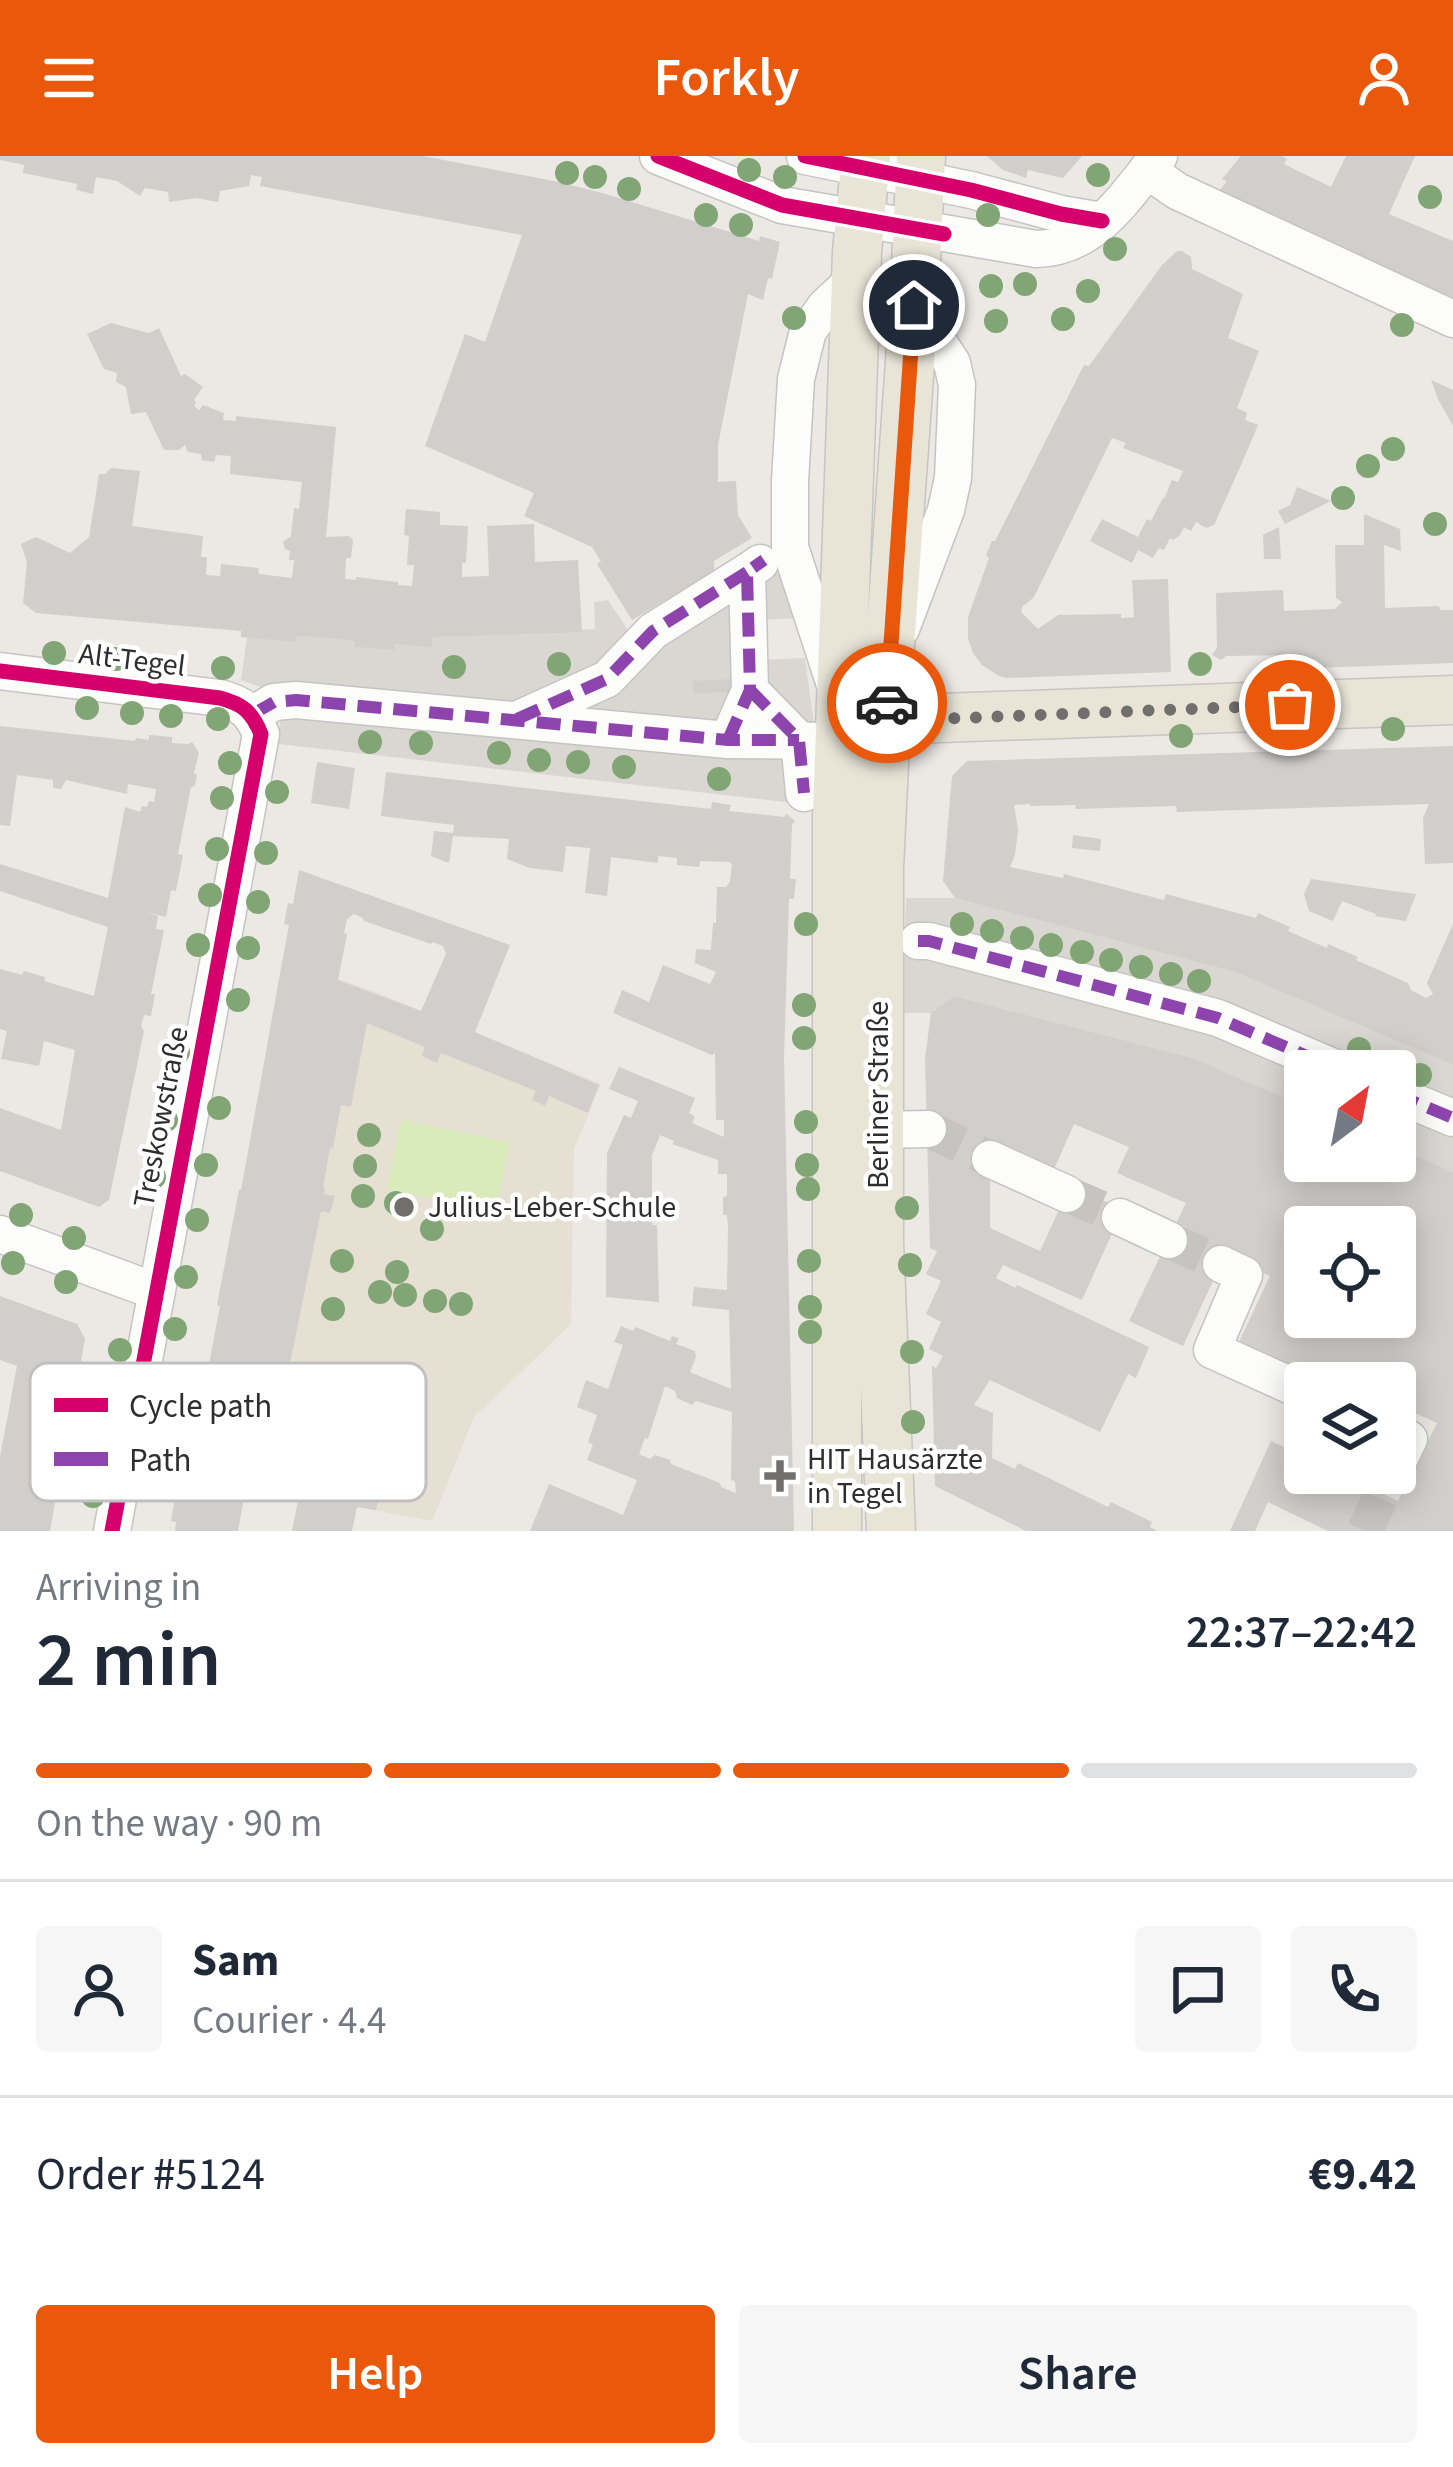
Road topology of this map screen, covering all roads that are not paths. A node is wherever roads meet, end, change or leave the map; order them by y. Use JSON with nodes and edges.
{"nodes":[{"id":1,"x":658,"y":156,"type":"edge"},
{"id":2,"x":805,"y":156,"type":"edge"},
{"id":3,"x":865,"y":162,"type":"edge"},
{"id":4,"x":1153,"y":163,"type":"edge"},
{"id":5,"x":920,"y":168,"type":"edge"},
{"id":6,"x":859,"y":219,"type":"junction"},
{"id":7,"x":1102,"y":221,"type":"junction"},
{"id":8,"x":916,"y":229,"type":"junction"},
{"id":9,"x":1453,"y":319,"type":"edge"},
{"id":10,"x":0,"y":671,"type":"edge"},
{"id":11,"x":750,"y":690,"type":"junction"},
{"id":12,"x":1453,"y":700,"type":"edge"},
{"id":13,"x":253,"y":714,"type":"junction"},
{"id":14,"x":515,"y":720,"type":"junction"},
{"id":15,"x":841,"y":725,"type":"junction"},
{"id":16,"x":728,"y":740,"type":"junction"},
{"id":17,"x":804,"y":793,"type":"dead end"},
{"id":18,"x":919,"y":941,"type":"dead end"},
{"id":19,"x":1293,"y":1050,"type":"edge"},
{"id":20,"x":1416,"y":1103,"type":"edge"},
{"id":21,"x":1453,"y":1118,"type":"edge"},
{"id":22,"x":878,"y":1130,"type":"junction"},
{"id":23,"x":928,"y":1130,"type":"tunnel mouth"},
{"id":24,"x":990,"y":1159,"type":"tunnel mouth"},
{"id":25,"x":1067,"y":1193,"type":"tunnel mouth"},
{"id":26,"x":1120,"y":1217,"type":"tunnel mouth"},
{"id":27,"x":0,"y":1234,"type":"edge"},
{"id":28,"x":1169,"y":1240,"type":"tunnel mouth"},
{"id":29,"x":1221,"y":1264,"type":"dead end"},
{"id":30,"x":155,"y":1291,"type":"junction"},
{"id":31,"x":142,"y":1363,"type":"edge"},
{"id":32,"x":1284,"y":1383,"type":"edge"},
{"id":33,"x":117,"y":1501,"type":"edge"},
{"id":34,"x":112,"y":1531,"type":"edge"},
{"id":35,"x":837,"y":1531,"type":"edge"},
{"id":36,"x":891,"y":1531,"type":"edge"}],
"edges":[{"from":1,"to":6,"type":"street"},
{"from":2,"to":3,"type":"street"},
{"from":3,"to":5,"type":"street"},
{"from":3,"to":6,"type":"main road","name":"Berliner Straße"},
{"from":4,"to":7,"type":"street"},
{"from":4,"to":9,"type":"street"},
{"from":5,"to":7,"type":"street"},
{"from":5,"to":8,"type":"main road","name":"Berliner Straße"},
{"from":6,"to":8,"type":"street"},
{"from":6,"to":15,"type":"main road","name":"Berliner Straße"},
{"from":7,"to":8,"type":"street"},
{"from":8,"to":15,"type":"main road","name":"Berliner Straße"},
{"from":10,"to":13,"type":"street","name":"Alt-Tegel"},
{"from":11,"to":14,"type":"street"},
{"from":11,"to":15,"type":"street"},
{"from":11,"to":16,"type":"street"},
{"from":12,"to":15,"type":"main road"},
{"from":13,"to":14,"type":"street"},
{"from":13,"to":30,"type":"street","name":"Treskowstraße"},
{"from":14,"to":16,"type":"street"},
{"from":15,"to":16,"type":"street"},
{"from":15,"to":17,"type":"street"},
{"from":15,"to":22,"type":"main road","name":"Berliner Straße"},
{"from":15,"to":35,"type":"main road","name":"Berliner Straße"},
{"from":18,"to":19,"type":"street"},
{"from":20,"to":21,"type":"street"},
{"from":22,"to":23,"type":"street"},
{"from":22,"to":36,"type":"main road","name":"Berliner Straße"},
{"from":24,"to":25,"type":"street"},
{"from":26,"to":28,"type":"street"},
{"from":27,"to":30,"type":"street"},
{"from":29,"to":32,"type":"street"},
{"from":30,"to":31,"type":"street","name":"Treskowstraße"},
{"from":33,"to":34,"type":"street","name":"Treskowstraße"}]}
